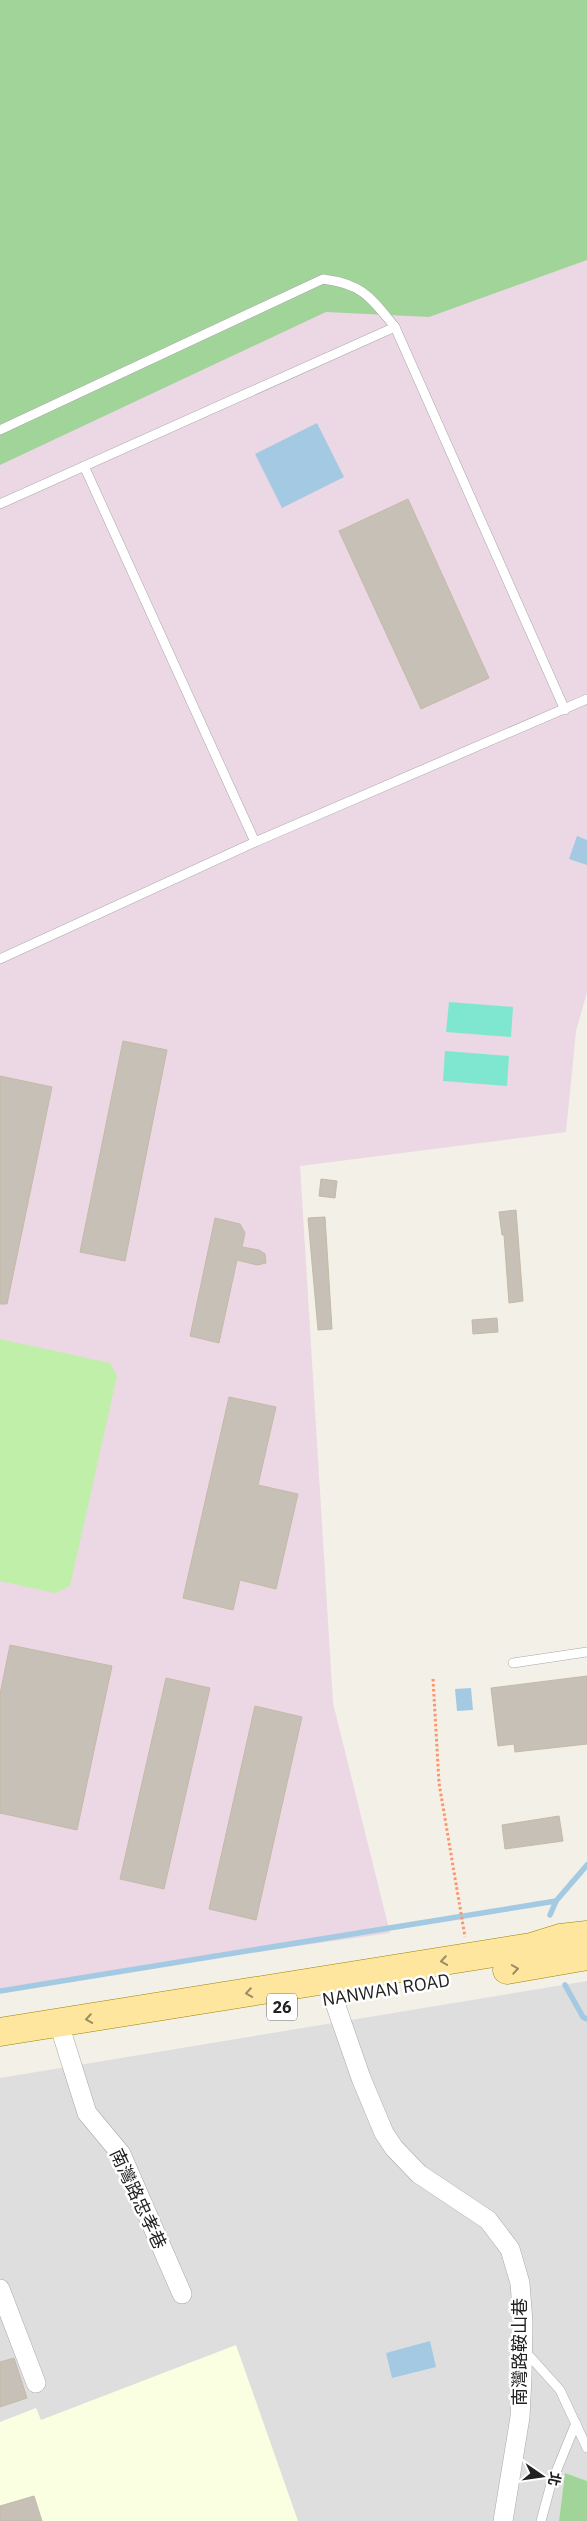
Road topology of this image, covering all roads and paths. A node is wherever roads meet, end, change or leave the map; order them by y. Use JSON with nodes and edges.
{"nodes":[{"id":1,"x":395,"y":327,"type":"junction"},
{"id":2,"x":0,"y":430,"type":"edge"},
{"id":3,"x":84,"y":466,"type":"junction"},
{"id":4,"x":0,"y":504,"type":"edge"},
{"id":5,"x":587,"y":699,"type":"edge"},
{"id":6,"x":565,"y":710,"type":"junction"},
{"id":7,"x":255,"y":842,"type":"junction"},
{"id":8,"x":0,"y":959,"type":"edge"},
{"id":9,"x":587,"y":1652,"type":"edge"},
{"id":10,"x":513,"y":1663,"type":"dead end"},
{"id":11,"x":433,"y":1679,"type":"dead end"},
{"id":12,"x":587,"y":1935,"type":"edge"},
{"id":13,"x":570,"y":1951,"type":"edge"},
{"id":14,"x":469,"y":1957,"type":"junction"},
{"id":15,"x":330,"y":1989,"type":"junction"},
{"id":16,"x":0,"y":2032,"type":"edge"},
{"id":17,"x":62,"y":2033,"type":"junction"},
{"id":18,"x":0,"y":2052,"type":"edge"},
{"id":19,"x":0,"y":2289,"type":"edge"},
{"id":20,"x":182,"y":2294,"type":"dead end"},
{"id":21,"x":522,"y":2348,"type":"junction"},
{"id":22,"x":36,"y":2383,"type":"dead end"},
{"id":23,"x":576,"y":2423,"type":"junction"},
{"id":24,"x":587,"y":2448,"type":"edge"},
{"id":25,"x":503,"y":2521,"type":"edge"},
{"id":26,"x":541,"y":2521,"type":"edge"}],
"edges":[{"from":1,"to":2,"type":"lane"},
{"from":1,"to":3,"type":"lane"},
{"from":1,"to":6,"type":"lane"},
{"from":3,"to":4,"type":"lane"},
{"from":3,"to":7,"type":"lane"},
{"from":5,"to":6,"type":"lane"},
{"from":6,"to":7,"type":"lane"},
{"from":7,"to":8,"type":"lane"},
{"from":9,"to":10,"type":"lane"},
{"from":11,"to":14,"type":"path"},
{"from":12,"to":13,"type":"main road","number":"26"},
{"from":13,"to":14,"type":"main road","name":"NANWAN ROAD","number":"26"},
{"from":15,"to":13,"type":"main road","name":"NANWAN ROAD","number":"26","one_way":true},
{"from":14,"to":15,"type":"main road","name":"NANWAN ROAD","number":"26","one_way":true},
{"from":15,"to":17,"type":"main road","name":"NANWAN ROAD","number":"26"},
{"from":15,"to":21,"type":"street","name":"南灣路鞍山巷"},
{"from":16,"to":17,"type":"main road","name":"NANWAN ROAD","number":"26"},
{"from":17,"to":18,"type":"main road","name":"NANWAN ROAD","number":"26"},
{"from":17,"to":20,"type":"street","name":"南灣路忠孝巷"},
{"from":19,"to":22,"type":"street"},
{"from":21,"to":23,"type":"lane"},
{"from":21,"to":25,"type":"street","name":"南灣路鞍山巷"},
{"from":23,"to":24,"type":"lane"},
{"from":23,"to":26,"type":"lane"}]}
